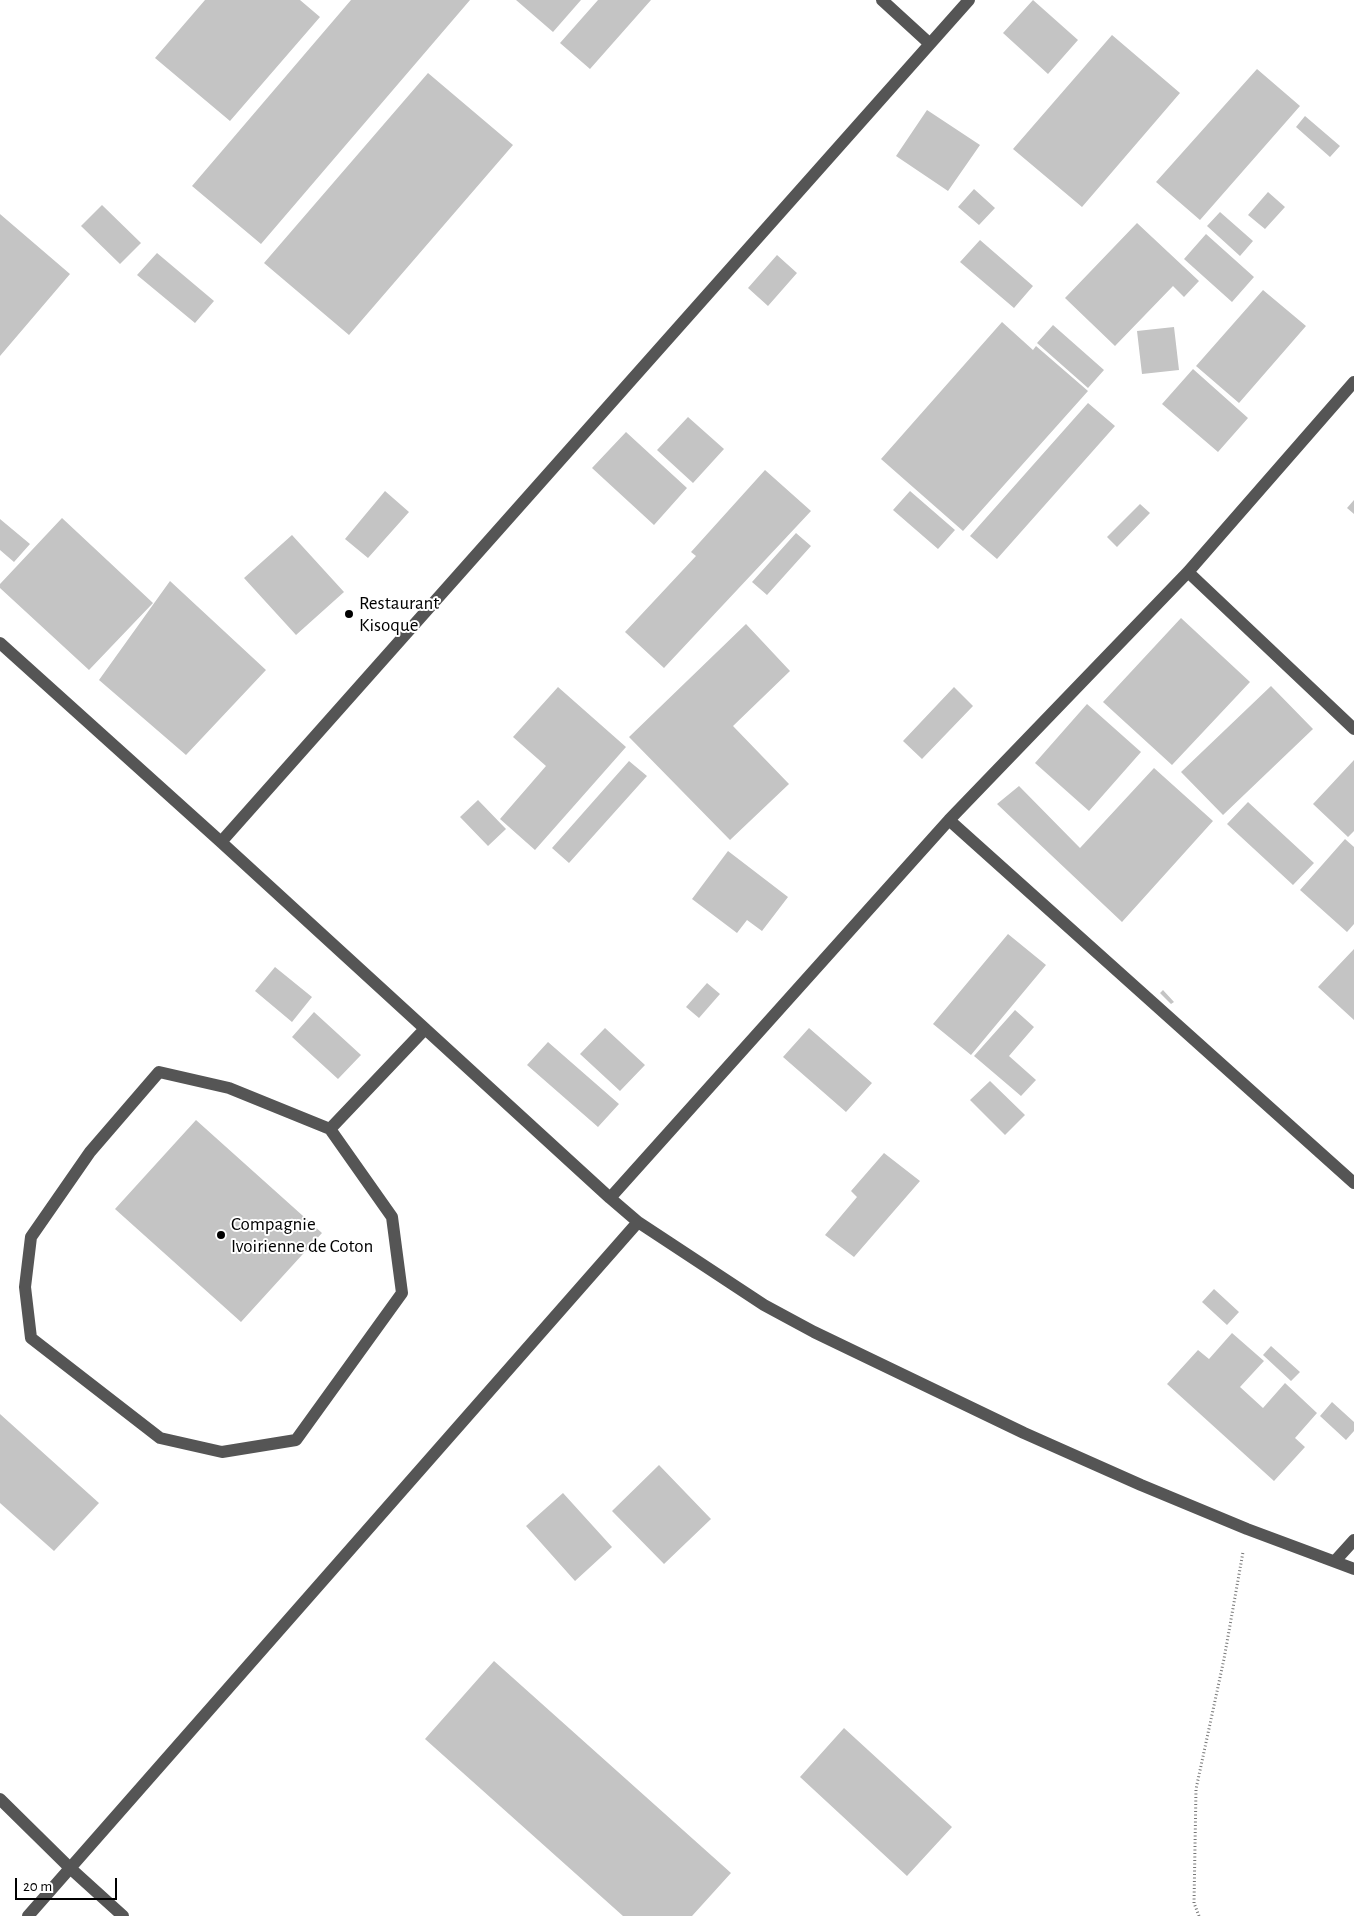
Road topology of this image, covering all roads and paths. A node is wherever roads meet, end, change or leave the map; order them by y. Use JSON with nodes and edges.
{"nodes":[{"id":1,"x":882,"y":0,"type":"edge"},
{"id":2,"x":969,"y":0,"type":"edge"},
{"id":3,"x":930,"y":44,"type":"junction"},
{"id":4,"x":1354,"y":382,"type":"edge"},
{"id":5,"x":1188,"y":572,"type":"junction"},
{"id":6,"x":0,"y":643,"type":"edge"},
{"id":7,"x":1354,"y":729,"type":"edge"},
{"id":8,"x":949,"y":820,"type":"junction"},
{"id":9,"x":221,"y":842,"type":"junction"},
{"id":10,"x":425,"y":1028,"type":"junction"},
{"id":11,"x":330,"y":1129,"type":"junction"},
{"id":12,"x":1354,"y":1183,"type":"edge"},
{"id":13,"x":610,"y":1198,"type":"junction"},
{"id":14,"x":638,"y":1222,"type":"junction"},
{"id":15,"x":1246,"y":1529,"type":"junction"},
{"id":16,"x":1354,"y":1540,"type":"edge"},
{"id":17,"x":1335,"y":1561,"type":"junction"},
{"id":18,"x":1354,"y":1569,"type":"edge"},
{"id":19,"x":0,"y":1799,"type":"edge"},
{"id":20,"x":70,"y":1868,"type":"junction"},
{"id":21,"x":28,"y":1916,"type":"edge"},
{"id":22,"x":123,"y":1916,"type":"edge"},
{"id":23,"x":1199,"y":1916,"type":"edge"}],
"edges":[{"from":1,"to":3,"type":"street"},
{"from":2,"to":3,"type":"street"},
{"from":3,"to":9,"type":"street"},
{"from":4,"to":5,"type":"street"},
{"from":5,"to":7,"type":"street"},
{"from":5,"to":8,"type":"street"},
{"from":6,"to":9,"type":"street"},
{"from":8,"to":12,"type":"street"},
{"from":8,"to":13,"type":"street"},
{"from":9,"to":10,"type":"street"},
{"from":10,"to":11,"type":"street"},
{"from":10,"to":13,"type":"street"},
{"from":11,"to":11,"type":"street"},
{"from":13,"to":14,"type":"street"},
{"from":14,"to":15,"type":"street"},
{"from":14,"to":20,"type":"street"},
{"from":15,"to":17,"type":"street"},
{"from":15,"to":23,"type":"path"},
{"from":16,"to":17,"type":"street"},
{"from":17,"to":18,"type":"street"},
{"from":19,"to":20,"type":"street"},
{"from":20,"to":21,"type":"street"},
{"from":20,"to":22,"type":"street"}]}
